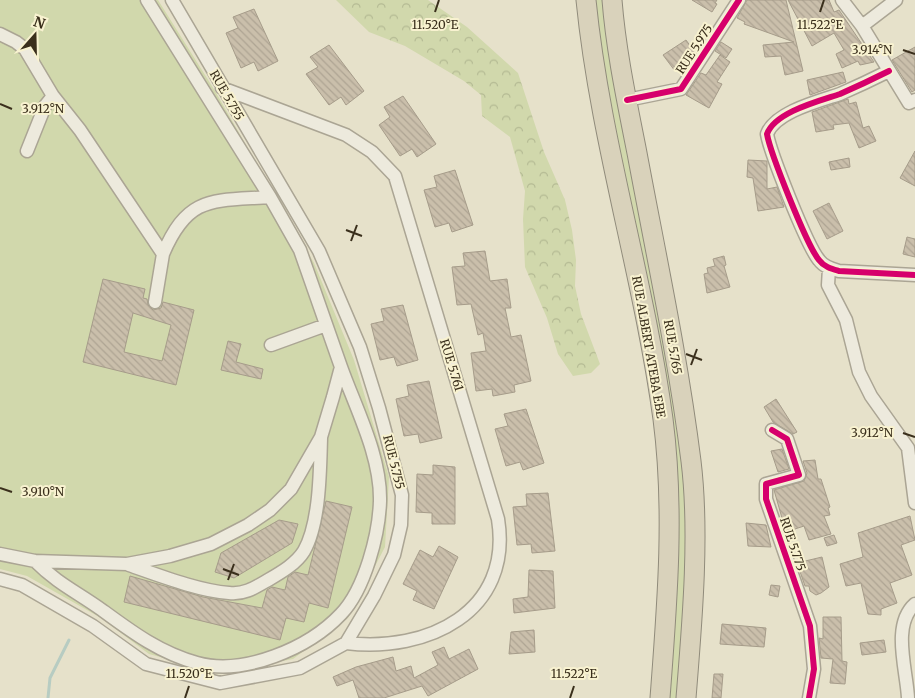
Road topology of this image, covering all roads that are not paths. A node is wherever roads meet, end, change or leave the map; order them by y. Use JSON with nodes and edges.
{"nodes":[{"id":1,"x":147,"y":0,"type":"edge"},
{"id":2,"x":172,"y":0,"type":"edge"},
{"id":3,"x":586,"y":0,"type":"edge"},
{"id":4,"x":612,"y":0,"type":"edge"},
{"id":5,"x":739,"y":0,"type":"edge"},
{"id":6,"x":842,"y":0,"type":"edge"},
{"id":7,"x":896,"y":0,"type":"edge"},
{"id":8,"x":862,"y":26,"type":"junction"},
{"id":9,"x":0,"y":34,"type":"edge"},
{"id":10,"x":889,"y":71,"type":"junction"},
{"id":11,"x":222,"y":88,"type":"junction"},
{"id":12,"x":53,"y":96,"type":"junction"},
{"id":13,"x":627,"y":100,"type":"junction"},
{"id":14,"x":915,"y":100,"type":"edge"},
{"id":15,"x":27,"y":151,"type":"dead end"},
{"id":16,"x":270,"y":197,"type":"junction"},
{"id":17,"x":163,"y":254,"type":"junction"},
{"id":18,"x":829,"y":268,"type":"junction"},
{"id":19,"x":915,"y":275,"type":"edge"},
{"id":20,"x":154,"y":302,"type":"dead end"},
{"id":21,"x":326,"y":325,"type":"junction"},
{"id":22,"x":271,"y":345,"type":"dead end"},
{"id":23,"x":341,"y":367,"type":"junction"},
{"id":24,"x":772,"y":430,"type":"dead end"},
{"id":25,"x":321,"y":437,"type":"junction"},
{"id":26,"x":915,"y":503,"type":"edge"},
{"id":27,"x":0,"y":554,"type":"edge"},
{"id":28,"x":35,"y":561,"type":"junction"},
{"id":29,"x":127,"y":564,"type":"junction"},
{"id":30,"x":0,"y":579,"type":"edge"},
{"id":31,"x":915,"y":604,"type":"edge"},
{"id":32,"x":346,"y":643,"type":"junction"},
{"id":33,"x":660,"y":698,"type":"edge"},
{"id":34,"x":686,"y":698,"type":"edge"},
{"id":35,"x":809,"y":698,"type":"edge"},
{"id":36,"x":908,"y":698,"type":"edge"}],
"edges":[{"from":1,"to":16,"type":"street"},
{"from":2,"to":11,"type":"street","name":"RUE 5.755"},
{"from":3,"to":33,"type":"highway","name":"RUE ALBERT ATEBA EBE"},
{"from":4,"to":13,"type":"highway","name":"RUE 5.765"},
{"from":5,"to":13,"type":"street","name":"RUE 5.975"},
{"from":6,"to":8,"type":"street"},
{"from":7,"to":8,"type":"street"},
{"from":8,"to":10,"type":"street"},
{"from":9,"to":12,"type":"street"},
{"from":10,"to":14,"type":"street"},
{"from":10,"to":18,"type":"street"},
{"from":11,"to":32,"type":"street","name":"RUE 5.755"},
{"from":11,"to":32,"type":"street","name":"RUE 5.761"},
{"from":12,"to":15,"type":"street"},
{"from":12,"to":17,"type":"street"},
{"from":13,"to":34,"type":"highway","name":"RUE 5.765"},
{"from":16,"to":17,"type":"street"},
{"from":16,"to":21,"type":"street"},
{"from":17,"to":20,"type":"street"},
{"from":18,"to":19,"type":"street"},
{"from":18,"to":26,"type":"street"},
{"from":21,"to":22,"type":"street"},
{"from":21,"to":23,"type":"street"},
{"from":23,"to":25,"type":"street"},
{"from":23,"to":28,"type":"street"},
{"from":24,"to":35,"type":"street","name":"RUE 5.775"},
{"from":25,"to":29,"type":"street"},
{"from":25,"to":29,"type":"street"},
{"from":27,"to":28,"type":"street"},
{"from":28,"to":29,"type":"street"},
{"from":30,"to":32,"type":"street"},
{"from":31,"to":36,"type":"street"}]}
